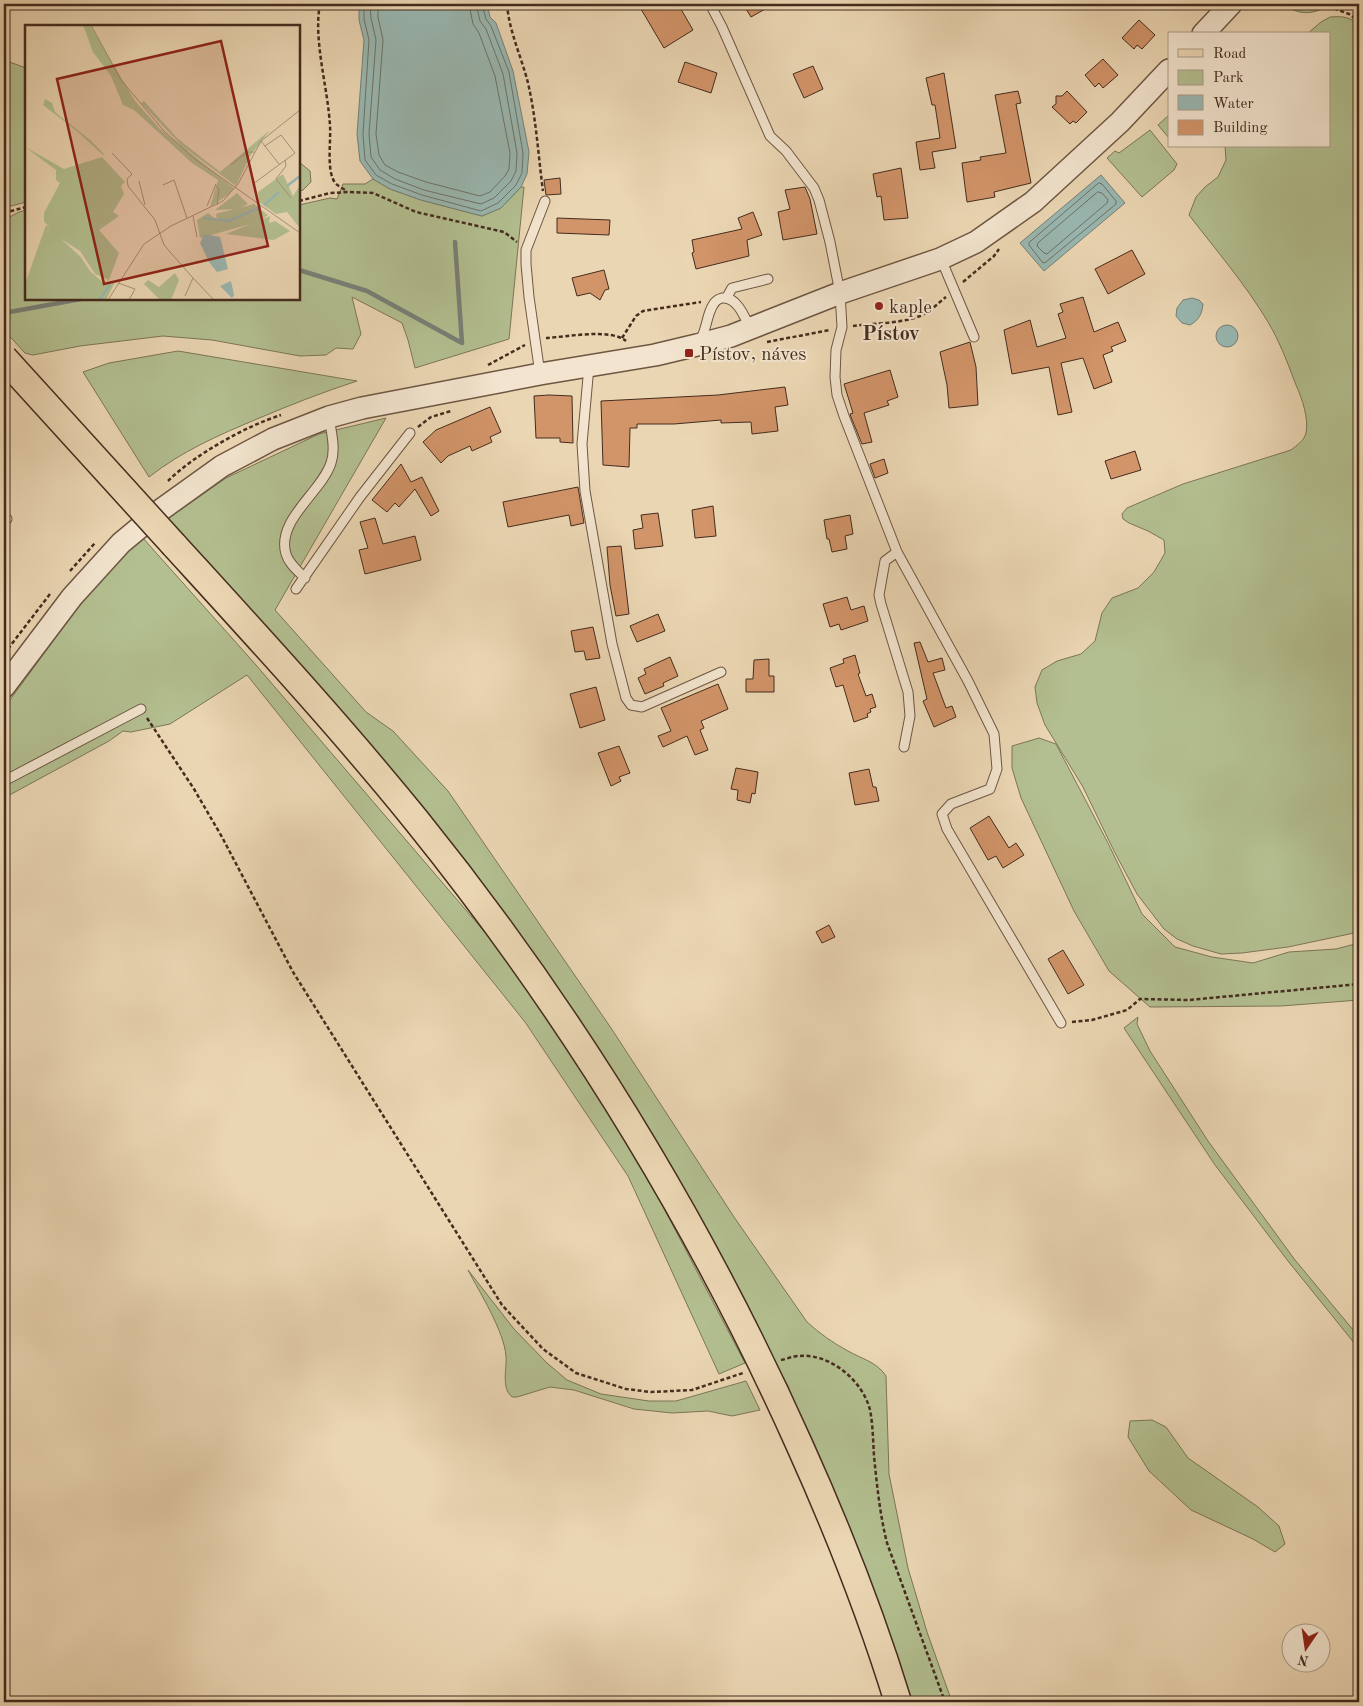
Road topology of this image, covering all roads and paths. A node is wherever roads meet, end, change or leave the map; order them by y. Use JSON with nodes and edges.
{"nodes":[{"id":1,"x":320,"y":4,"type":"edge"},
{"id":2,"x":507,"y":4,"type":"edge"},
{"id":3,"x":710,"y":4,"type":"edge"},
{"id":4,"x":1231,"y":4,"type":"edge"},
{"id":5,"x":1322,"y":4,"type":"edge"},
{"id":6,"x":1359,"y":22,"type":"edge"},
{"id":7,"x":1205,"y":32,"type":"edge"},
{"id":8,"x":1168,"y":71,"type":"edge"},
{"id":9,"x":349,"y":192,"type":"junction"},
{"id":10,"x":300,"y":201,"type":"edge"},
{"id":11,"x":544,"y":201,"type":"joint"},
{"id":12,"x":25,"y":206,"type":"edge"},
{"id":13,"x":4,"y":213,"type":"edge"},
{"id":14,"x":526,"y":250,"type":"junction"},
{"id":15,"x":991,"y":258,"type":"dead end"},
{"id":16,"x":940,"y":259,"type":"junction"},
{"id":17,"x":768,"y":279,"type":"dead end"},
{"id":18,"x":953,"y":291,"type":"junction"},
{"id":19,"x":840,"y":293,"type":"junction"},
{"id":20,"x":727,"y":297,"type":"junction"},
{"id":21,"x":712,"y":305,"type":"junction"},
{"id":22,"x":842,"y":327,"type":"junction"},
{"id":23,"x":750,"y":329,"type":"junction"},
{"id":24,"x":622,"y":338,"type":"dead end"},
{"id":25,"x":974,"y":338,"type":"dead end"},
{"id":26,"x":697,"y":345,"type":"junction"},
{"id":27,"x":4,"y":358,"type":"edge"},
{"id":28,"x":589,"y":366,"type":"junction"},
{"id":29,"x":540,"y":374,"type":"junction"},
{"id":30,"x":329,"y":417,"type":"junction"},
{"id":31,"x":410,"y":433,"type":"dead end"},
{"id":32,"x":897,"y":552,"type":"junction"},
{"id":33,"x":305,"y":578,"type":"junction"},
{"id":34,"x":296,"y":589,"type":"dead end"},
{"id":35,"x":722,"y":672,"type":"dead end"},
{"id":36,"x":4,"y":687,"type":"edge"},
{"id":37,"x":141,"y":709,"type":"joint"},
{"id":38,"x":904,"y":747,"type":"dead end"},
{"id":39,"x":4,"y":781,"type":"edge"},
{"id":40,"x":1359,"y":984,"type":"edge"},
{"id":41,"x":1061,"y":1023,"type":"joint"},
{"id":42,"x":779,"y":1361,"type":"dead end"},
{"id":43,"x":744,"y":1372,"type":"dead end"},
{"id":44,"x":898,"y":1702,"type":"edge"},
{"id":45,"x":945,"y":1702,"type":"edge"}],
"edges":[{"from":1,"to":9,"type":"path"},
{"from":2,"to":11,"type":"path"},
{"from":3,"to":19,"type":"lane"},
{"from":4,"to":7,"type":"street"},
{"from":5,"to":6,"type":"path"},
{"from":8,"to":16,"type":"street"},
{"from":9,"to":10,"type":"path"},
{"from":9,"to":14,"type":"path"},
{"from":11,"to":14,"type":"lane"},
{"from":12,"to":13,"type":"path"},
{"from":14,"to":29,"type":"lane"},
{"from":15,"to":18,"type":"path"},
{"from":16,"to":18,"type":"lane"},
{"from":16,"to":19,"type":"street"},
{"from":17,"to":20,"type":"lane"},
{"from":18,"to":22,"type":"path"},
{"from":18,"to":25,"type":"lane"},
{"from":19,"to":22,"type":"lane"},
{"from":19,"to":23,"type":"street"},
{"from":20,"to":21,"type":"lane"},
{"from":20,"to":23,"type":"lane"},
{"from":21,"to":24,"type":"path"},
{"from":21,"to":26,"type":"lane"},
{"from":22,"to":32,"type":"lane"},
{"from":23,"to":26,"type":"street"},
{"from":26,"to":28,"type":"street"},
{"from":27,"to":44,"type":"main road","bridge":true},
{"from":28,"to":29,"type":"street"},
{"from":28,"to":35,"type":"lane"},
{"from":29,"to":30,"type":"street"},
{"from":30,"to":33,"type":"lane"},
{"from":30,"to":36,"type":"street"},
{"from":31,"to":33,"type":"lane"},
{"from":32,"to":38,"type":"lane"},
{"from":32,"to":41,"type":"lane"},
{"from":33,"to":34,"type":"lane"},
{"from":37,"to":39,"type":"lane"},
{"from":37,"to":43,"type":"path"},
{"from":40,"to":41,"type":"path"},
{"from":42,"to":45,"type":"path"}]}
